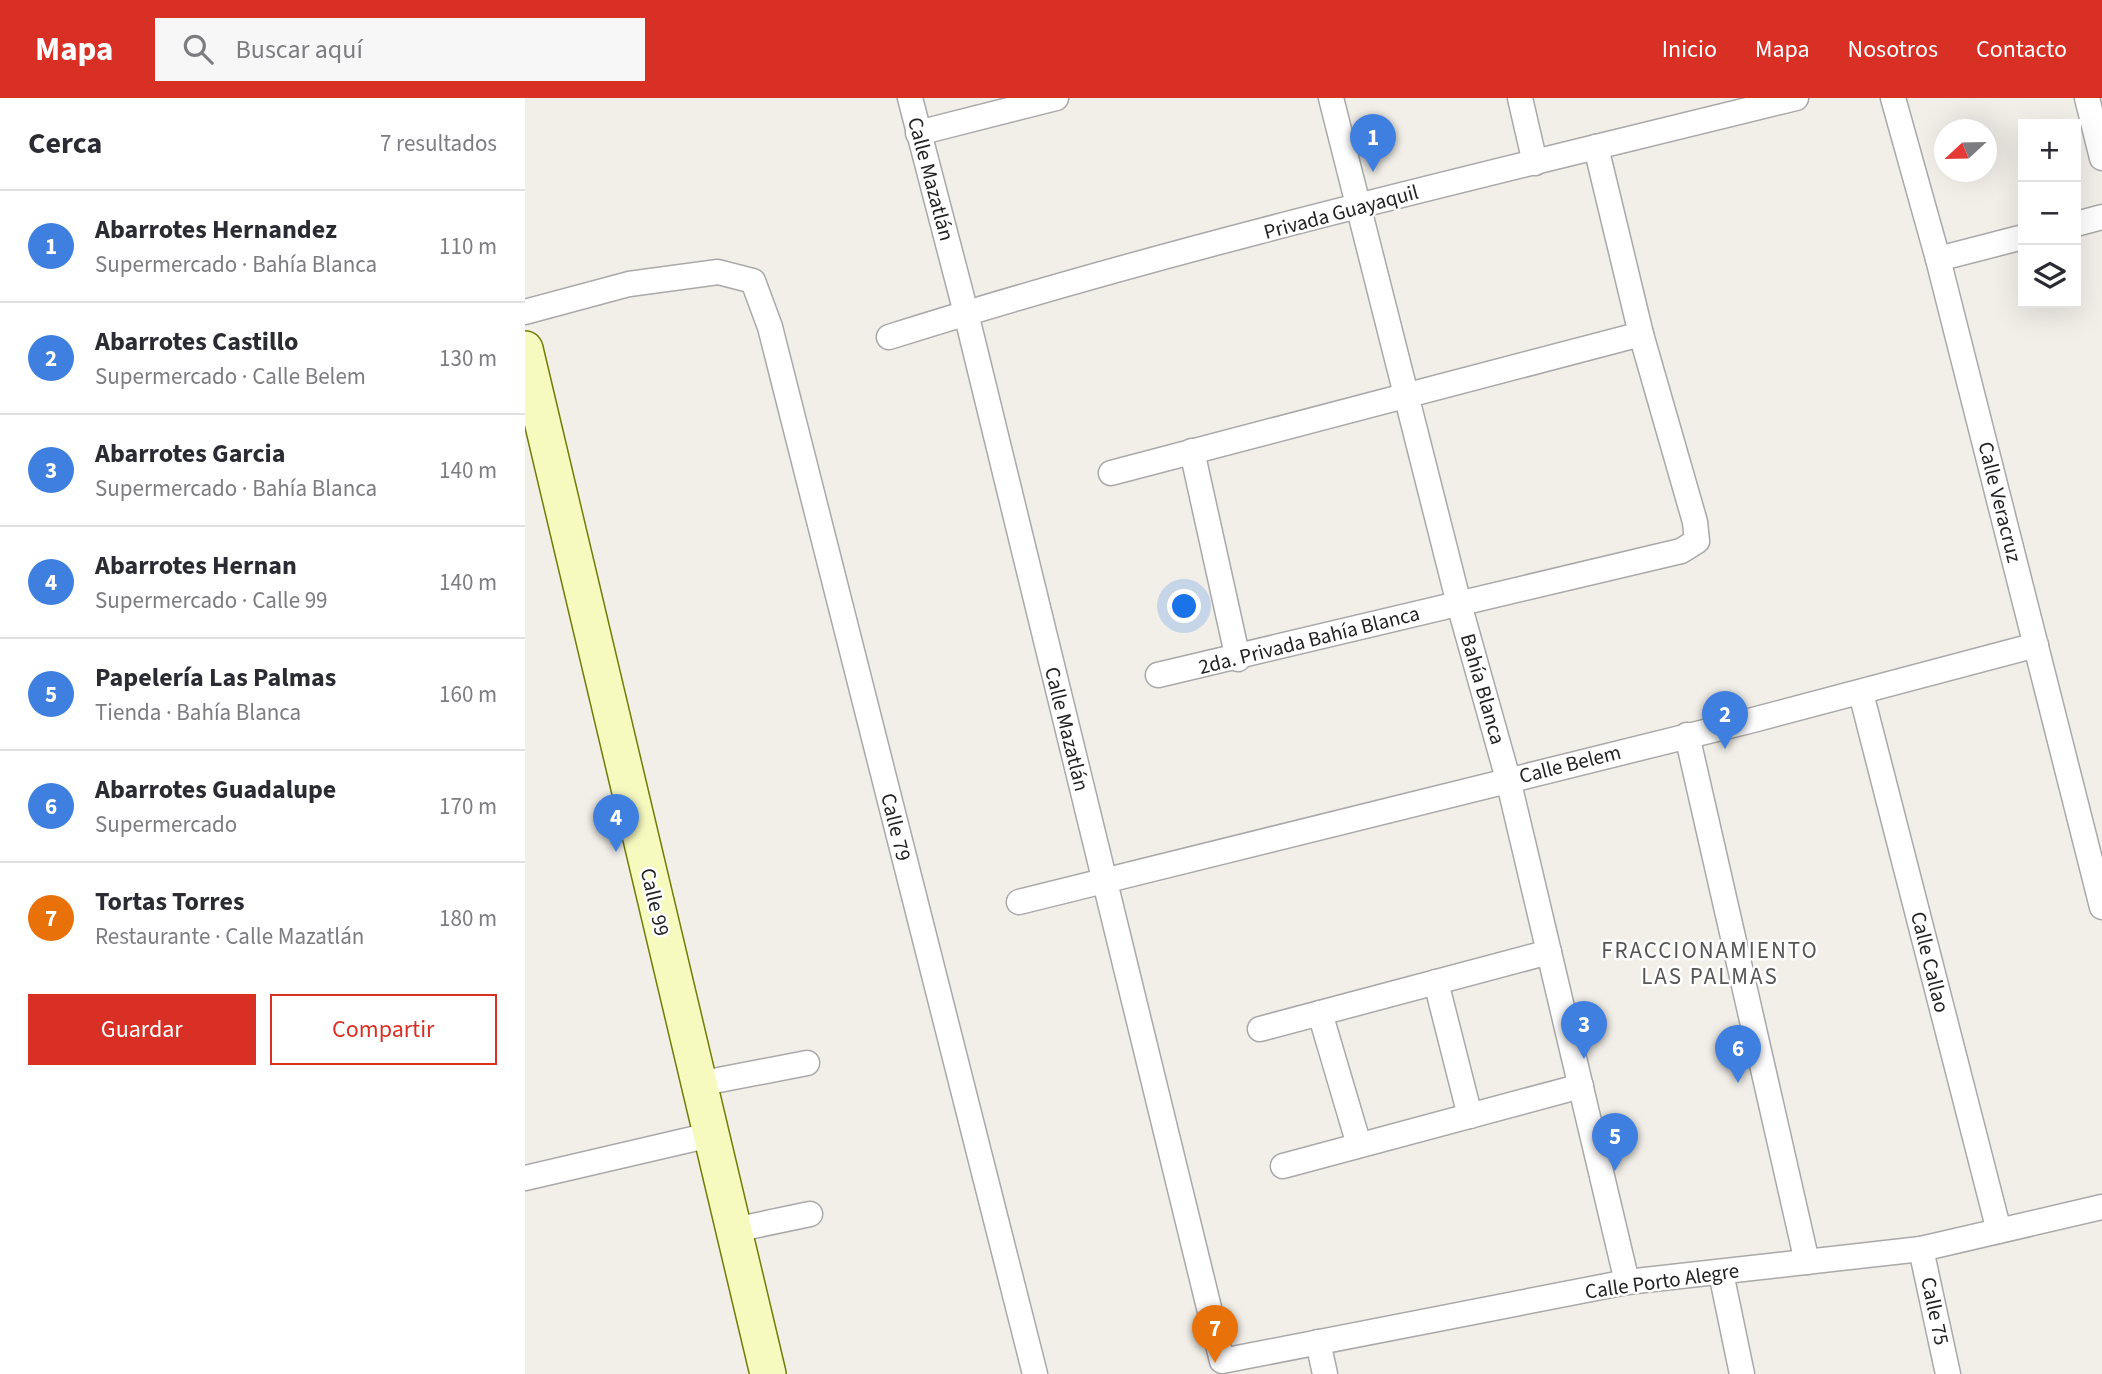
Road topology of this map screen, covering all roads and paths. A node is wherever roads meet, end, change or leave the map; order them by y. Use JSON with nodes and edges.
{"nodes":[{"id":1,"x":910,"y":98,"type":"edge"},
{"id":2,"x":1055,"y":98,"type":"edge"},
{"id":3,"x":1331,"y":98,"type":"edge"},
{"id":4,"x":1520,"y":98,"type":"edge"},
{"id":5,"x":1796,"y":98,"type":"edge"},
{"id":6,"x":1893,"y":98,"type":"edge"},
{"id":7,"x":2087,"y":98,"type":"edge"},
{"id":8,"x":1718,"y":107,"type":"edge"},
{"id":9,"x":918,"y":133,"type":"junction"},
{"id":10,"x":1596,"y":147,"type":"junction"},
{"id":11,"x":2102,"y":158,"type":"edge"},
{"id":12,"x":1535,"y":163,"type":"junction"},
{"id":13,"x":1357,"y":207,"type":"junction"},
{"id":14,"x":2102,"y":217,"type":"edge"},
{"id":15,"x":2081,"y":223,"type":"edge"},
{"id":16,"x":2018,"y":238,"type":"edge"},
{"id":17,"x":1938,"y":259,"type":"junction"},
{"id":18,"x":525,"y":312,"type":"edge"},
{"id":19,"x":966,"y":313,"type":"junction"},
{"id":20,"x":1641,"y":334,"type":"junction"},
{"id":21,"x":889,"y":337,"type":"dead end"},
{"id":22,"x":525,"y":349,"type":"edge"},
{"id":23,"x":1406,"y":394,"type":"junction"},
{"id":24,"x":1192,"y":452,"type":"junction"},
{"id":25,"x":1111,"y":473,"type":"dead end"},
{"id":26,"x":1459,"y":604,"type":"junction"},
{"id":27,"x":2036,"y":645,"type":"junction"},
{"id":28,"x":1238,"y":659,"type":"junction"},
{"id":29,"x":1158,"y":676,"type":"dead end"},
{"id":30,"x":1861,"y":693,"type":"junction"},
{"id":31,"x":1687,"y":735,"type":"junction"},
{"id":32,"x":1508,"y":779,"type":"junction"},
{"id":33,"x":2092,"y":824,"type":"edge"},
{"id":34,"x":1104,"y":879,"type":"junction"},
{"id":35,"x":1019,"y":902,"type":"dead end"},
{"id":36,"x":2102,"y":907,"type":"edge"},
{"id":37,"x":1549,"y":951,"type":"junction"},
{"id":38,"x":1436,"y":982,"type":"junction"},
{"id":39,"x":1320,"y":1013,"type":"junction"},
{"id":40,"x":1260,"y":1028,"type":"dead end"},
{"id":41,"x":807,"y":1063,"type":"dead end"},
{"id":42,"x":698,"y":1084,"type":"junction"},
{"id":43,"x":1581,"y":1086,"type":"junction"},
{"id":44,"x":1470,"y":1116,"type":"junction"},
{"id":45,"x":710,"y":1135,"type":"junction"},
{"id":46,"x":1360,"y":1145,"type":"junction"},
{"id":47,"x":1283,"y":1166,"type":"dead end"},
{"id":48,"x":525,"y":1178,"type":"edge"},
{"id":49,"x":2102,"y":1207,"type":"edge"},
{"id":50,"x":810,"y":1214,"type":"dead end"},
{"id":51,"x":734,"y":1230,"type":"junction"},
{"id":52,"x":1999,"y":1231,"type":"junction"},
{"id":53,"x":1921,"y":1249,"type":"junction"},
{"id":54,"x":1807,"y":1262,"type":"junction"},
{"id":55,"x":1721,"y":1273,"type":"junction"},
{"id":56,"x":1627,"y":1282,"type":"junction"},
{"id":57,"x":1318,"y":1342,"type":"junction"},
{"id":58,"x":1222,"y":1361,"type":"joint"},
{"id":59,"x":768,"y":1374,"type":"edge"},
{"id":60,"x":1035,"y":1374,"type":"edge"},
{"id":61,"x":1325,"y":1374,"type":"edge"},
{"id":62,"x":1742,"y":1374,"type":"edge"},
{"id":63,"x":1948,"y":1374,"type":"edge"}],
"edges":[{"from":1,"to":9,"type":"street","name":"Calle Mazatlán"},
{"from":2,"to":9,"type":"street"},
{"from":3,"to":13,"type":"street","name":"Bahía Blanca"},
{"from":4,"to":12,"type":"street"},
{"from":5,"to":8,"type":"street","name":"Privada Guayaquil"},
{"from":6,"to":17,"type":"street","name":"Calle Veracruz"},
{"from":7,"to":11,"type":"street"},
{"from":8,"to":10,"type":"street","name":"Privada Guayaquil"},
{"from":9,"to":19,"type":"street","name":"Calle Mazatlán"},
{"from":10,"to":12,"type":"street","name":"Privada Guayaquil"},
{"from":10,"to":20,"type":"street"},
{"from":12,"to":13,"type":"street","name":"Privada Guayaquil"},
{"from":13,"to":19,"type":"street","name":"Privada Guayaquil"},
{"from":13,"to":23,"type":"street","name":"Bahía Blanca"},
{"from":14,"to":15,"type":"street"},
{"from":16,"to":17,"type":"street"},
{"from":17,"to":27,"type":"street","name":"Calle Veracruz"},
{"from":18,"to":60,"type":"street","name":"Calle 79"},
{"from":19,"to":21,"type":"street","name":"Privada Guayaquil"},
{"from":19,"to":34,"type":"street","name":"Calle Mazatlán"},
{"from":20,"to":23,"type":"street"},
{"from":20,"to":26,"type":"street","name":"2da. Privada Bahía Blanca"},
{"from":22,"to":42,"type":"street","name":"Calle 99"},
{"from":23,"to":24,"type":"street"},
{"from":23,"to":26,"type":"street","name":"Bahía Blanca"},
{"from":24,"to":25,"type":"street"},
{"from":24,"to":28,"type":"street"},
{"from":26,"to":28,"type":"street","name":"2da. Privada Bahía Blanca"},
{"from":26,"to":32,"type":"street","name":"Bahía Blanca"},
{"from":27,"to":30,"type":"street","name":"Calle Belem"},
{"from":27,"to":33,"type":"street","name":"Calle Veracruz"},
{"from":28,"to":29,"type":"street","name":"2da. Privada Bahía Blanca"},
{"from":30,"to":31,"type":"street","name":"Calle Belem"},
{"from":30,"to":52,"type":"street","name":"Calle Callao"},
{"from":31,"to":32,"type":"street","name":"Calle Belem"},
{"from":31,"to":54,"type":"street"},
{"from":32,"to":34,"type":"street","name":"Calle Belem"},
{"from":32,"to":37,"type":"street","name":"Bahía Blanca"},
{"from":33,"to":36,"type":"street","name":"Calle Veracruz"},
{"from":34,"to":35,"type":"street","name":"Calle Belem"},
{"from":34,"to":58,"type":"street","name":"Calle Mazatlán"},
{"from":37,"to":38,"type":"street"},
{"from":37,"to":43,"type":"street","name":"Bahía Blanca"},
{"from":38,"to":39,"type":"street"},
{"from":38,"to":44,"type":"street"},
{"from":39,"to":40,"type":"street"},
{"from":39,"to":46,"type":"street"},
{"from":41,"to":42,"type":"street"},
{"from":42,"to":45,"type":"street","name":"Calle 99"},
{"from":43,"to":44,"type":"street"},
{"from":43,"to":56,"type":"street","name":"Bahía Blanca"},
{"from":44,"to":46,"type":"street"},
{"from":45,"to":48,"type":"street"},
{"from":45,"to":51,"type":"street","name":"Calle 99"},
{"from":46,"to":47,"type":"street"},
{"from":49,"to":52,"type":"street","name":"Calle Porto Alegre"},
{"from":50,"to":51,"type":"street"},
{"from":51,"to":59,"type":"street","name":"Calle 99"},
{"from":52,"to":53,"type":"street","name":"Calle Porto Alegre"},
{"from":53,"to":54,"type":"street","name":"Calle Porto Alegre"},
{"from":53,"to":63,"type":"street","name":"Calle 75"},
{"from":54,"to":55,"type":"street","name":"Calle Porto Alegre"},
{"from":55,"to":56,"type":"street","name":"Calle Porto Alegre"},
{"from":55,"to":62,"type":"street"},
{"from":56,"to":57,"type":"street","name":"Calle Porto Alegre"},
{"from":57,"to":58,"type":"street","name":"Calle Porto Alegre"},
{"from":57,"to":61,"type":"street"}]}
